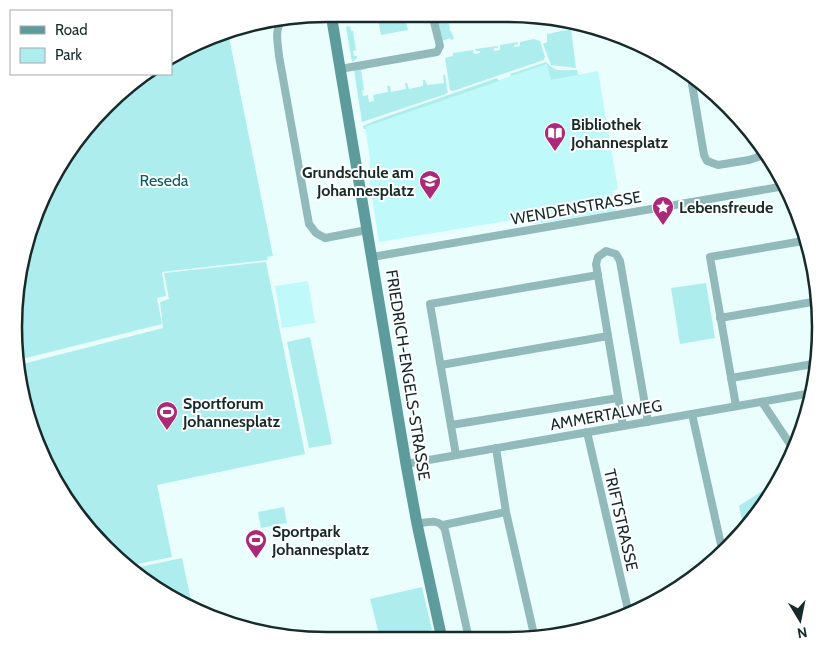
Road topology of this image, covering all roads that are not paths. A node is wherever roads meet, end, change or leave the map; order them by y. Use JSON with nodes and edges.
{"nodes":[{"id":1,"x":332,"y":22,"type":"edge"},
{"id":2,"x":434,"y":22,"type":"edge"},
{"id":3,"x":278,"y":27,"type":"edge"},
{"id":4,"x":340,"y":69,"type":"junction"},
{"id":5,"x":692,"y":85,"type":"edge"},
{"id":6,"x":759,"y":155,"type":"edge"},
{"id":7,"x":778,"y":187,"type":"edge"},
{"id":8,"x":367,"y":230,"type":"junction"},
{"id":9,"x":800,"y":242,"type":"edge"},
{"id":10,"x":372,"y":257,"type":"junction"},
{"id":11,"x":598,"y":275,"type":"junction"},
{"id":12,"x":812,"y":303,"type":"edge"},
{"id":13,"x":720,"y":318,"type":"junction"},
{"id":14,"x":608,"y":336,"type":"junction"},
{"id":15,"x":441,"y":365,"type":"junction"},
{"id":16,"x":810,"y":365,"type":"edge"},
{"id":17,"x":731,"y":378,"type":"junction"},
{"id":18,"x":805,"y":394,"type":"edge"},
{"id":19,"x":618,"y":398,"type":"junction"},
{"id":20,"x":762,"y":402,"type":"junction"},
{"id":21,"x":736,"y":406,"type":"junction"},
{"id":22,"x":692,"y":414,"type":"junction"},
{"id":23,"x":648,"y":422,"type":"junction"},
{"id":24,"x":451,"y":425,"type":"junction"},
{"id":25,"x":623,"y":426,"type":"junction"},
{"id":26,"x":587,"y":432,"type":"junction"},
{"id":27,"x":789,"y":443,"type":"edge"},
{"id":28,"x":496,"y":448,"type":"junction"},
{"id":29,"x":456,"y":455,"type":"junction"},
{"id":30,"x":406,"y":464,"type":"junction"},
{"id":31,"x":506,"y":512,"type":"junction"},
{"id":32,"x":417,"y":524,"type":"junction"},
{"id":33,"x":443,"y":525,"type":"junction"},
{"id":34,"x":721,"y":545,"type":"edge"},
{"id":35,"x":627,"y":607,"type":"edge"},
{"id":36,"x":533,"y":631,"type":"edge"},
{"id":37,"x":440,"y":632,"type":"edge"},
{"id":38,"x":467,"y":632,"type":"edge"}],
"edges":[{"from":1,"to":4,"type":"street","name":"FRIEDRICH-ENGELS-STRASSE"},
{"from":2,"to":4,"type":"street"},
{"from":3,"to":8,"type":"street"},
{"from":4,"to":8,"type":"street","name":"FRIEDRICH-ENGELS-STRASSE"},
{"from":5,"to":6,"type":"street"},
{"from":7,"to":10,"type":"street","name":"WENDENSTRASSE"},
{"from":8,"to":10,"type":"street","name":"FRIEDRICH-ENGELS-STRASSE"},
{"from":9,"to":13,"type":"street"},
{"from":10,"to":30,"type":"street","name":"FRIEDRICH-ENGELS-STRASSE"},
{"from":11,"to":14,"type":"street"},
{"from":11,"to":15,"type":"street"},
{"from":11,"to":23,"type":"street"},
{"from":12,"to":13,"type":"street"},
{"from":13,"to":17,"type":"street"},
{"from":14,"to":15,"type":"street"},
{"from":14,"to":19,"type":"street"},
{"from":15,"to":24,"type":"street"},
{"from":16,"to":17,"type":"street"},
{"from":17,"to":21,"type":"street"},
{"from":18,"to":20,"type":"street","name":"AMMERTALWEG"},
{"from":19,"to":24,"type":"street"},
{"from":19,"to":25,"type":"street"},
{"from":20,"to":21,"type":"street","name":"AMMERTALWEG"},
{"from":20,"to":27,"type":"street"},
{"from":21,"to":22,"type":"street","name":"AMMERTALWEG"},
{"from":22,"to":23,"type":"street","name":"AMMERTALWEG"},
{"from":22,"to":34,"type":"street"},
{"from":23,"to":25,"type":"street","name":"AMMERTALWEG"},
{"from":24,"to":29,"type":"street"},
{"from":25,"to":26,"type":"street","name":"AMMERTALWEG"},
{"from":26,"to":28,"type":"street","name":"AMMERTALWEG"},
{"from":26,"to":35,"type":"street","name":"TRIFTSTRASSE"},
{"from":28,"to":29,"type":"street","name":"AMMERTALWEG"},
{"from":28,"to":31,"type":"street"},
{"from":29,"to":30,"type":"street","name":"AMMERTALWEG"},
{"from":30,"to":32,"type":"street","name":"FRIEDRICH-ENGELS-STRASSE"},
{"from":31,"to":33,"type":"street"},
{"from":31,"to":36,"type":"street"},
{"from":32,"to":33,"type":"street"},
{"from":32,"to":37,"type":"street","name":"FRIEDRICH-ENGELS-STRASSE"},
{"from":33,"to":38,"type":"street"}]}
